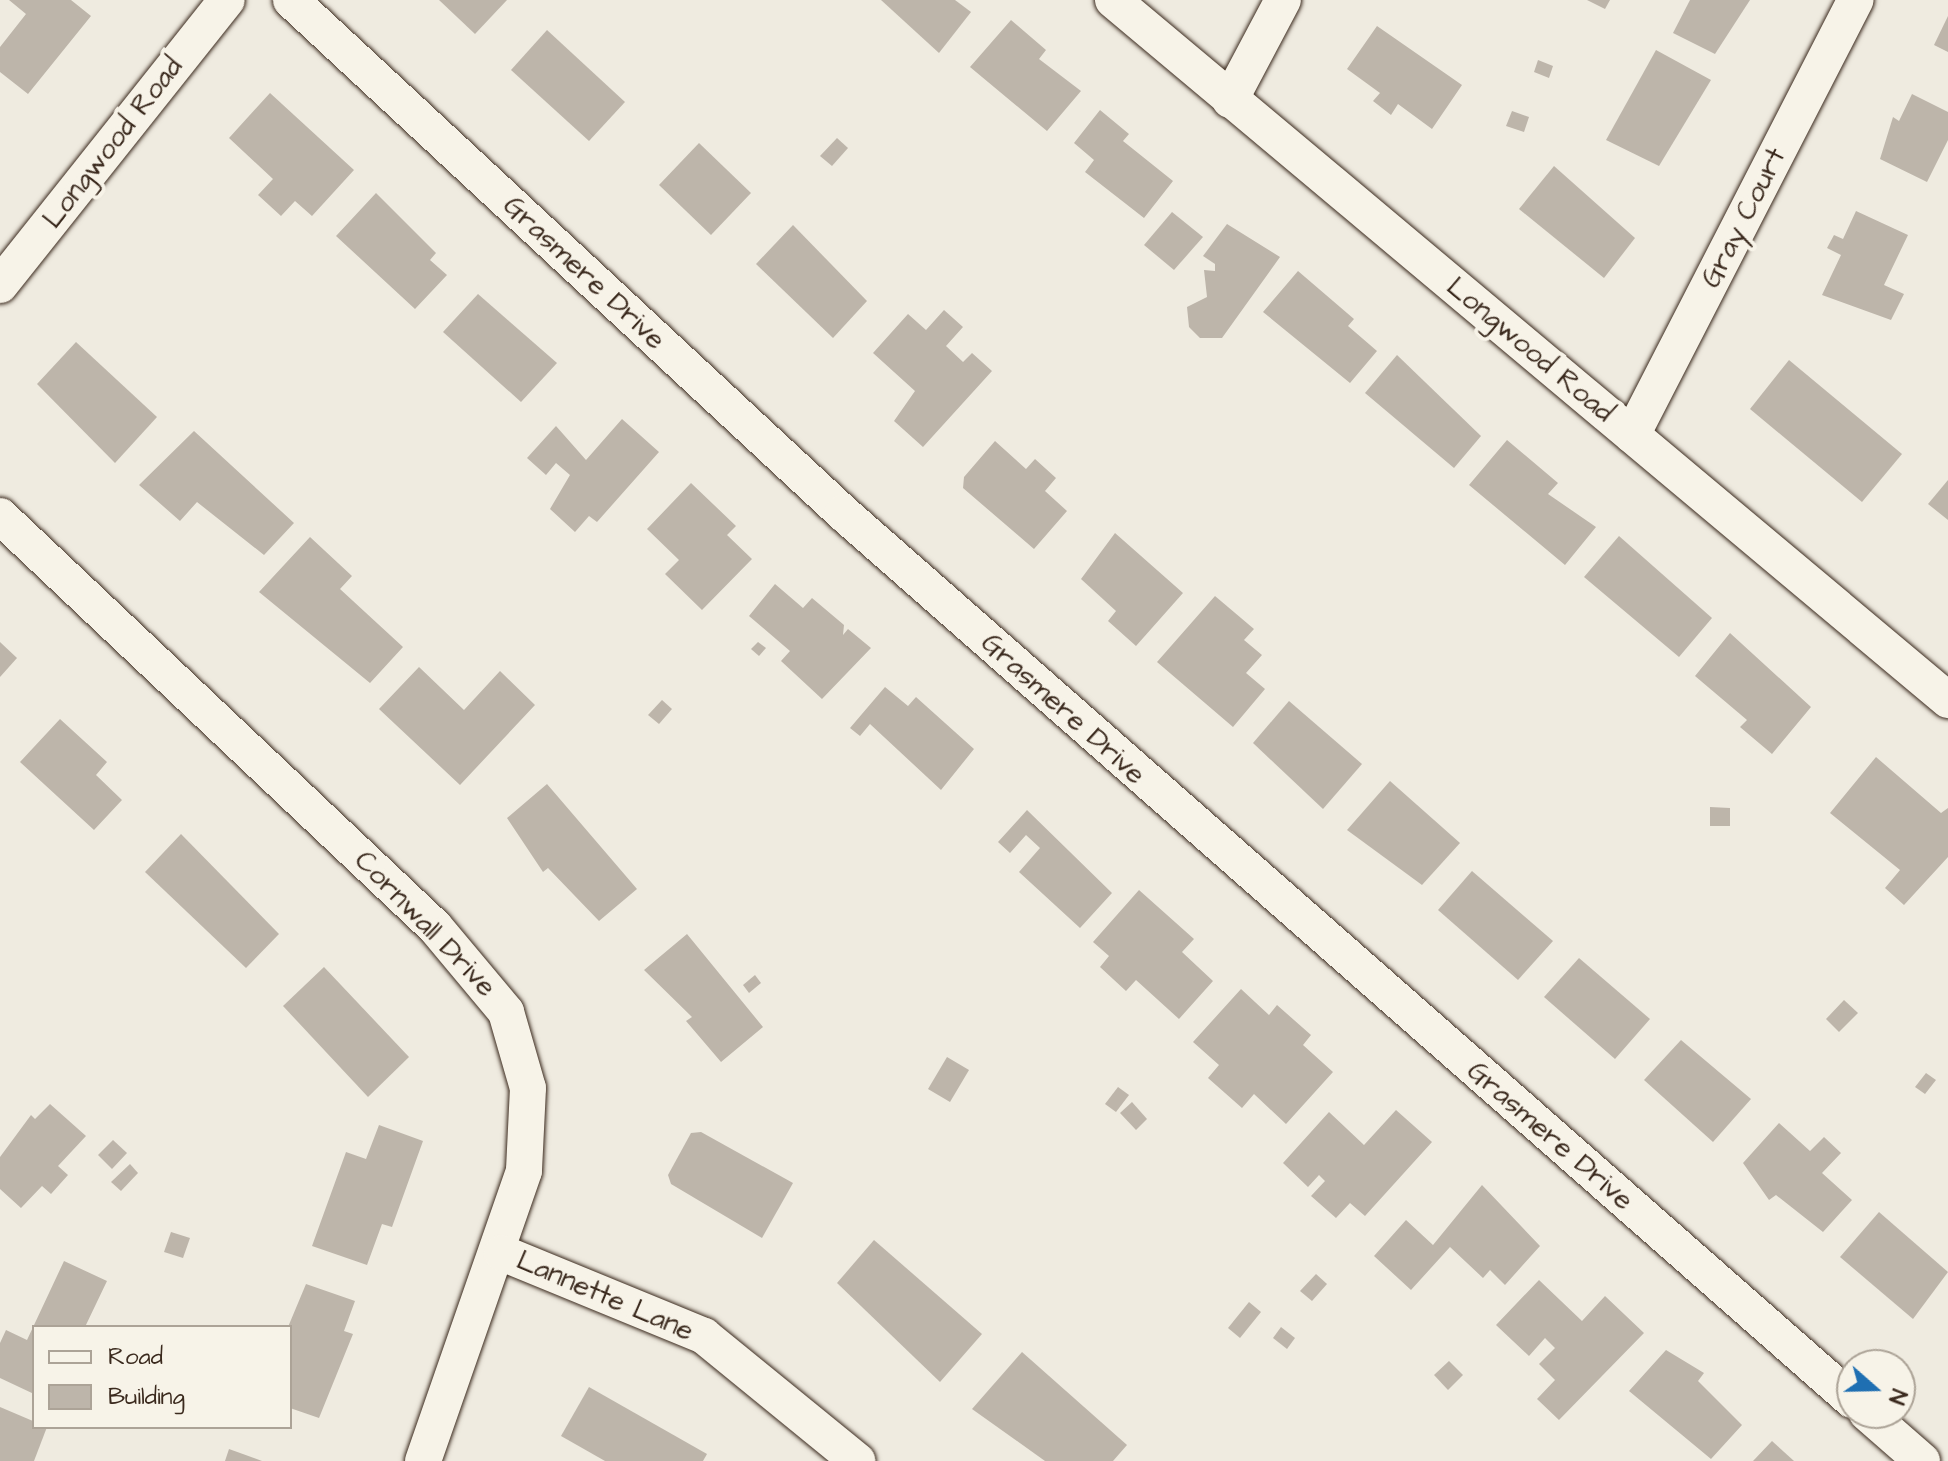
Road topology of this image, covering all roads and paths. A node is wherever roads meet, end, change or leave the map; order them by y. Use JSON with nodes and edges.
{"nodes":[{"id":1,"x":227,"y":0,"type":"edge"},
{"id":2,"x":291,"y":0,"type":"edge"},
{"id":3,"x":1113,"y":0,"type":"edge"},
{"id":4,"x":1283,"y":0,"type":"edge"},
{"id":5,"x":1856,"y":0,"type":"edge"},
{"id":6,"x":1230,"y":100,"type":"junction"},
{"id":7,"x":0,"y":285,"type":"edge"},
{"id":8,"x":1632,"y":435,"type":"junction"},
{"id":9,"x":0,"y":516,"type":"edge"},
{"id":10,"x":1948,"y":700,"type":"edge"},
{"id":11,"x":502,"y":1253,"type":"junction"},
{"id":12,"x":1836,"y":1386,"type":"edge"},
{"id":13,"x":1885,"y":1429,"type":"edge"},
{"id":14,"x":423,"y":1461,"type":"edge"},
{"id":15,"x":857,"y":1461,"type":"edge"},
{"id":16,"x":1922,"y":1461,"type":"edge"}],
"edges":[{"from":1,"to":7,"type":"street","name":"Longwood Road"},
{"from":2,"to":12,"type":"street","name":"Grasmere Drive"},
{"from":3,"to":6,"type":"street","name":"Longwood Road"},
{"from":4,"to":6,"type":"street"},
{"from":5,"to":8,"type":"street","name":"Gray Court"},
{"from":6,"to":8,"type":"street","name":"Longwood Road"},
{"from":8,"to":10,"type":"street","name":"Longwood Road"},
{"from":9,"to":11,"type":"street","name":"Cornwall Drive"},
{"from":11,"to":14,"type":"street","name":"Cornwall Drive"},
{"from":11,"to":15,"type":"street","name":"Lannette Lane"},
{"from":13,"to":16,"type":"street"}]}
